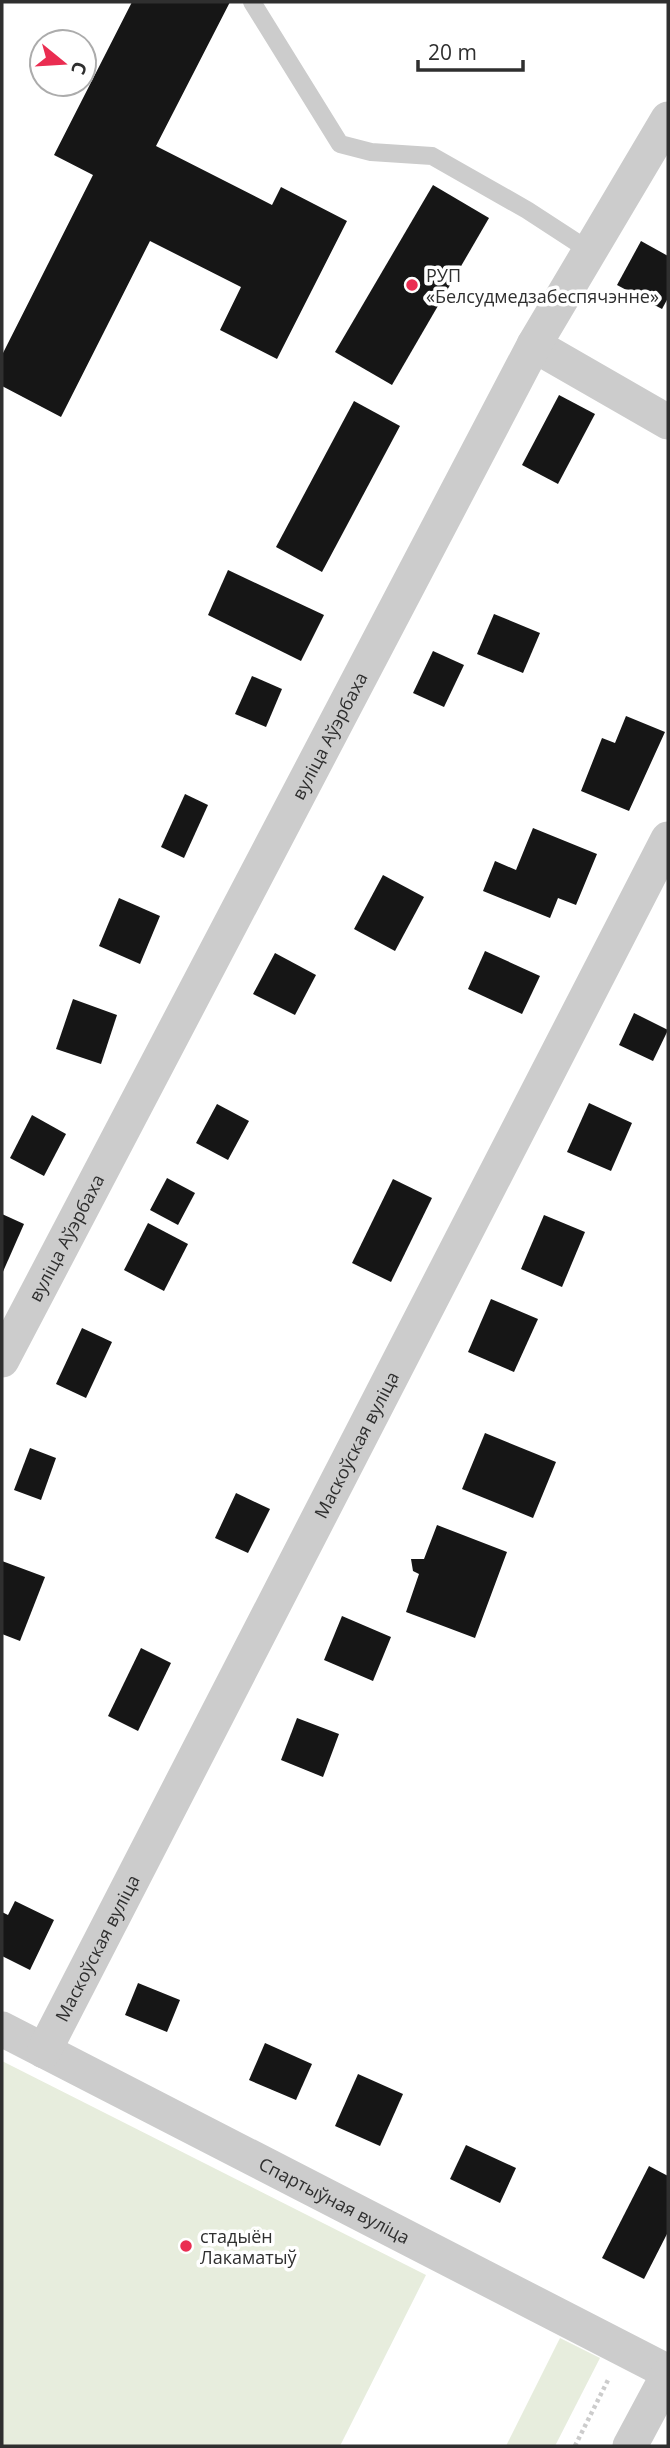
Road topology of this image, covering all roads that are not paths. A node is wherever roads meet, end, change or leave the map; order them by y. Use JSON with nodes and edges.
{"nodes":[{"id":1,"x":252,"y":2,"type":"edge"},
{"id":2,"x":668,"y":118,"type":"edge"},
{"id":3,"x":590,"y":251,"type":"junction"},
{"id":4,"x":534,"y":345,"type":"junction"},
{"id":5,"x":668,"y":422,"type":"edge"},
{"id":6,"x":668,"y":838,"type":"edge"},
{"id":7,"x":2,"y":1360,"type":"edge"},
{"id":8,"x":2,"y":2029,"type":"edge"},
{"id":9,"x":44,"y":2052,"type":"junction"},
{"id":10,"x":668,"y":2373,"type":"edge"},
{"id":11,"x":630,"y":2446,"type":"edge"}],
"edges":[{"from":1,"to":3,"type":"lane"},
{"from":2,"to":3,"type":"street","name":"вуліца Аўэрбаха"},
{"from":3,"to":4,"type":"street","name":"вуліца Аўэрбаха"},
{"from":4,"to":5,"type":"street"},
{"from":4,"to":7,"type":"street","name":"вуліца Аўэрбаха"},
{"from":6,"to":9,"type":"street","name":"Маскоўская вуліца"},
{"from":8,"to":9,"type":"street","name":"Спартыўная вуліца"},
{"from":9,"to":10,"type":"street","name":"Спартыўная вуліца"},
{"from":10,"to":11,"type":"street"}]}
